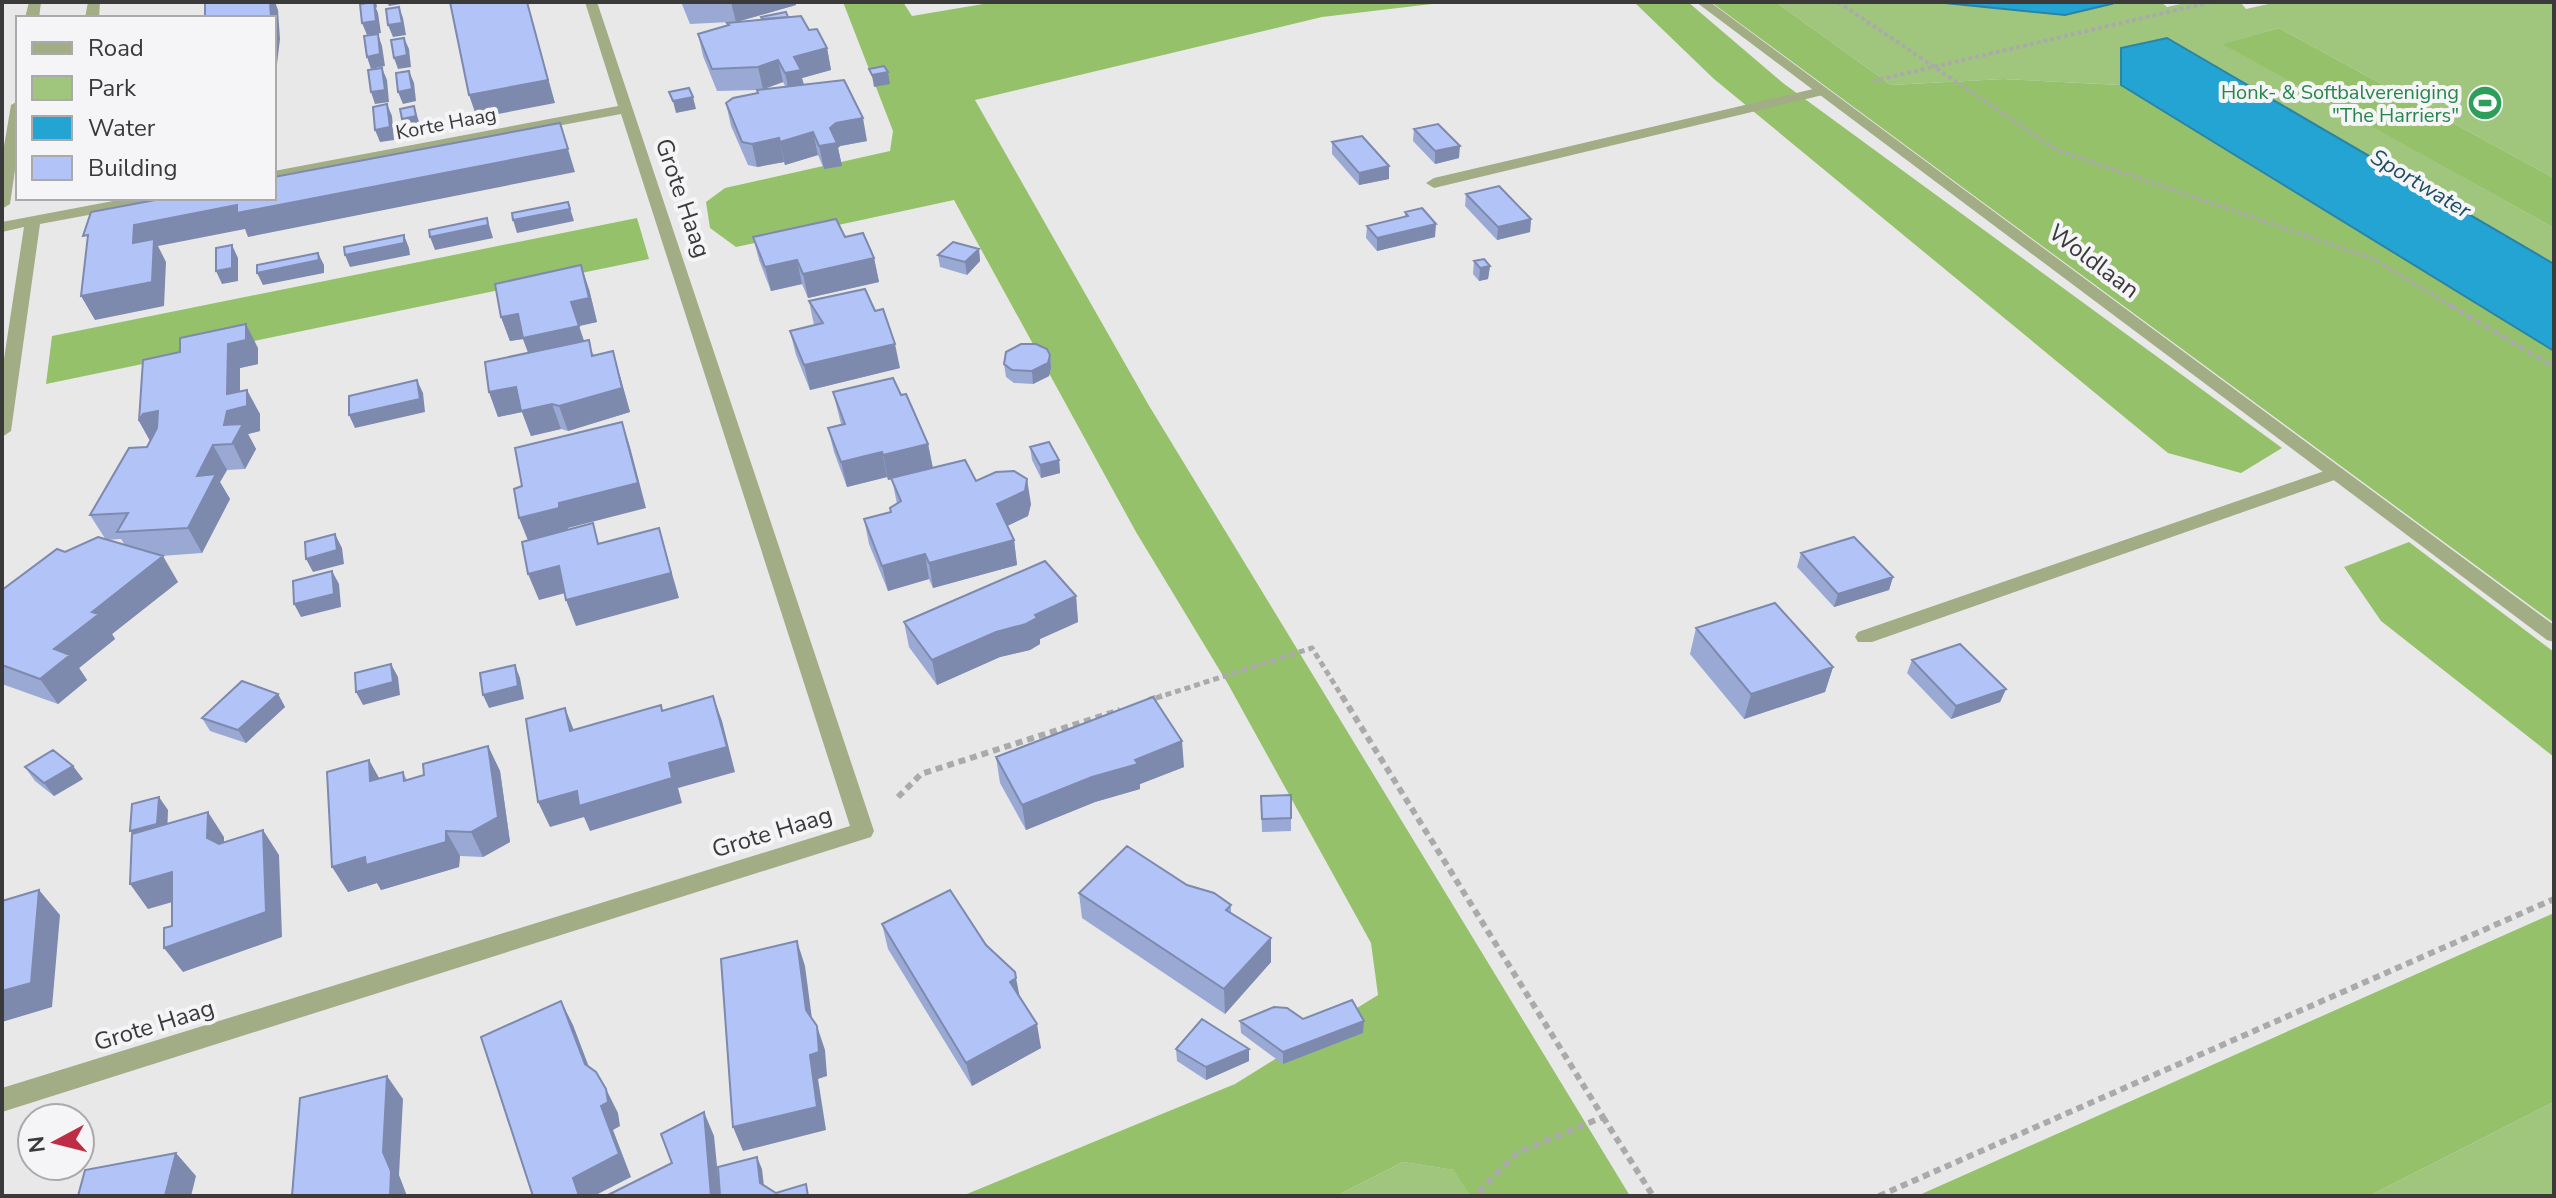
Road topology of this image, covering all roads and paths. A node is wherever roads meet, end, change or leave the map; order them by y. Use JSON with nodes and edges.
{"nodes":[{"id":1,"x":591,"y":2,"type":"edge"},
{"id":2,"x":1702,"y":2,"type":"edge"},
{"id":3,"x":1838,"y":2,"type":"edge"},
{"id":4,"x":2211,"y":2,"type":"edge"},
{"id":5,"x":1934,"y":67,"type":"junction"},
{"id":6,"x":1822,"y":91,"type":"junction"},
{"id":7,"x":625,"y":109,"type":"junction"},
{"id":8,"x":16,"y":117,"type":"edge"},
{"id":9,"x":276,"y":175,"type":"edge"},
{"id":10,"x":1434,"y":183,"type":"dead end"},
{"id":11,"x":132,"y":200,"type":"edge"},
{"id":12,"x":2,"y":204,"type":"edge"},
{"id":13,"x":69,"y":206,"type":"edge"},
{"id":14,"x":33,"y":221,"type":"junction"},
{"id":15,"x":2,"y":227,"type":"edge"},
{"id":16,"x":2554,"y":367,"type":"edge"},
{"id":17,"x":2,"y":431,"type":"edge"},
{"id":18,"x":2336,"y":473,"type":"junction"},
{"id":19,"x":2554,"y":635,"type":"edge"},
{"id":20,"x":1865,"y":637,"type":"dead end"},
{"id":21,"x":1146,"y":701,"type":"edge"},
{"id":22,"x":1131,"y":706,"type":"edge"},
{"id":23,"x":863,"y":831,"type":"junction"},
{"id":24,"x":2554,"y":899,"type":"edge"},
{"id":25,"x":2,"y":1100,"type":"edge"},
{"id":26,"x":1603,"y":1117,"type":"junction"},
{"id":27,"x":1475,"y":1196,"type":"edge"},
{"id":28,"x":1653,"y":1196,"type":"edge"},
{"id":29,"x":1879,"y":1196,"type":"edge"}],
"edges":[{"from":1,"to":7,"type":"street","name":"Grote Haag"},
{"from":2,"to":6,"type":"street","name":"Woldlaan"},
{"from":3,"to":5,"type":"path"},
{"from":4,"to":5,"type":"path"},
{"from":5,"to":6,"type":"path"},
{"from":5,"to":16,"type":"path"},
{"from":6,"to":10,"type":"street"},
{"from":6,"to":18,"type":"street","name":"Woldlaan"},
{"from":7,"to":9,"type":"street","name":"Korte Haag"},
{"from":7,"to":23,"type":"street","name":"Grote Haag"},
{"from":8,"to":12,"type":"street"},
{"from":11,"to":13,"type":"street"},
{"from":13,"to":14,"type":"street"},
{"from":14,"to":15,"type":"street"},
{"from":14,"to":17,"type":"street"},
{"from":18,"to":19,"type":"street","name":"Woldlaan"},
{"from":18,"to":20,"type":"street"},
{"from":21,"to":26,"type":"path"},
{"from":22,"to":23,"type":"path"},
{"from":23,"to":25,"type":"street","name":"Grote Haag"},
{"from":24,"to":29,"type":"path"},
{"from":26,"to":27,"type":"path"},
{"from":26,"to":28,"type":"path"}]}
